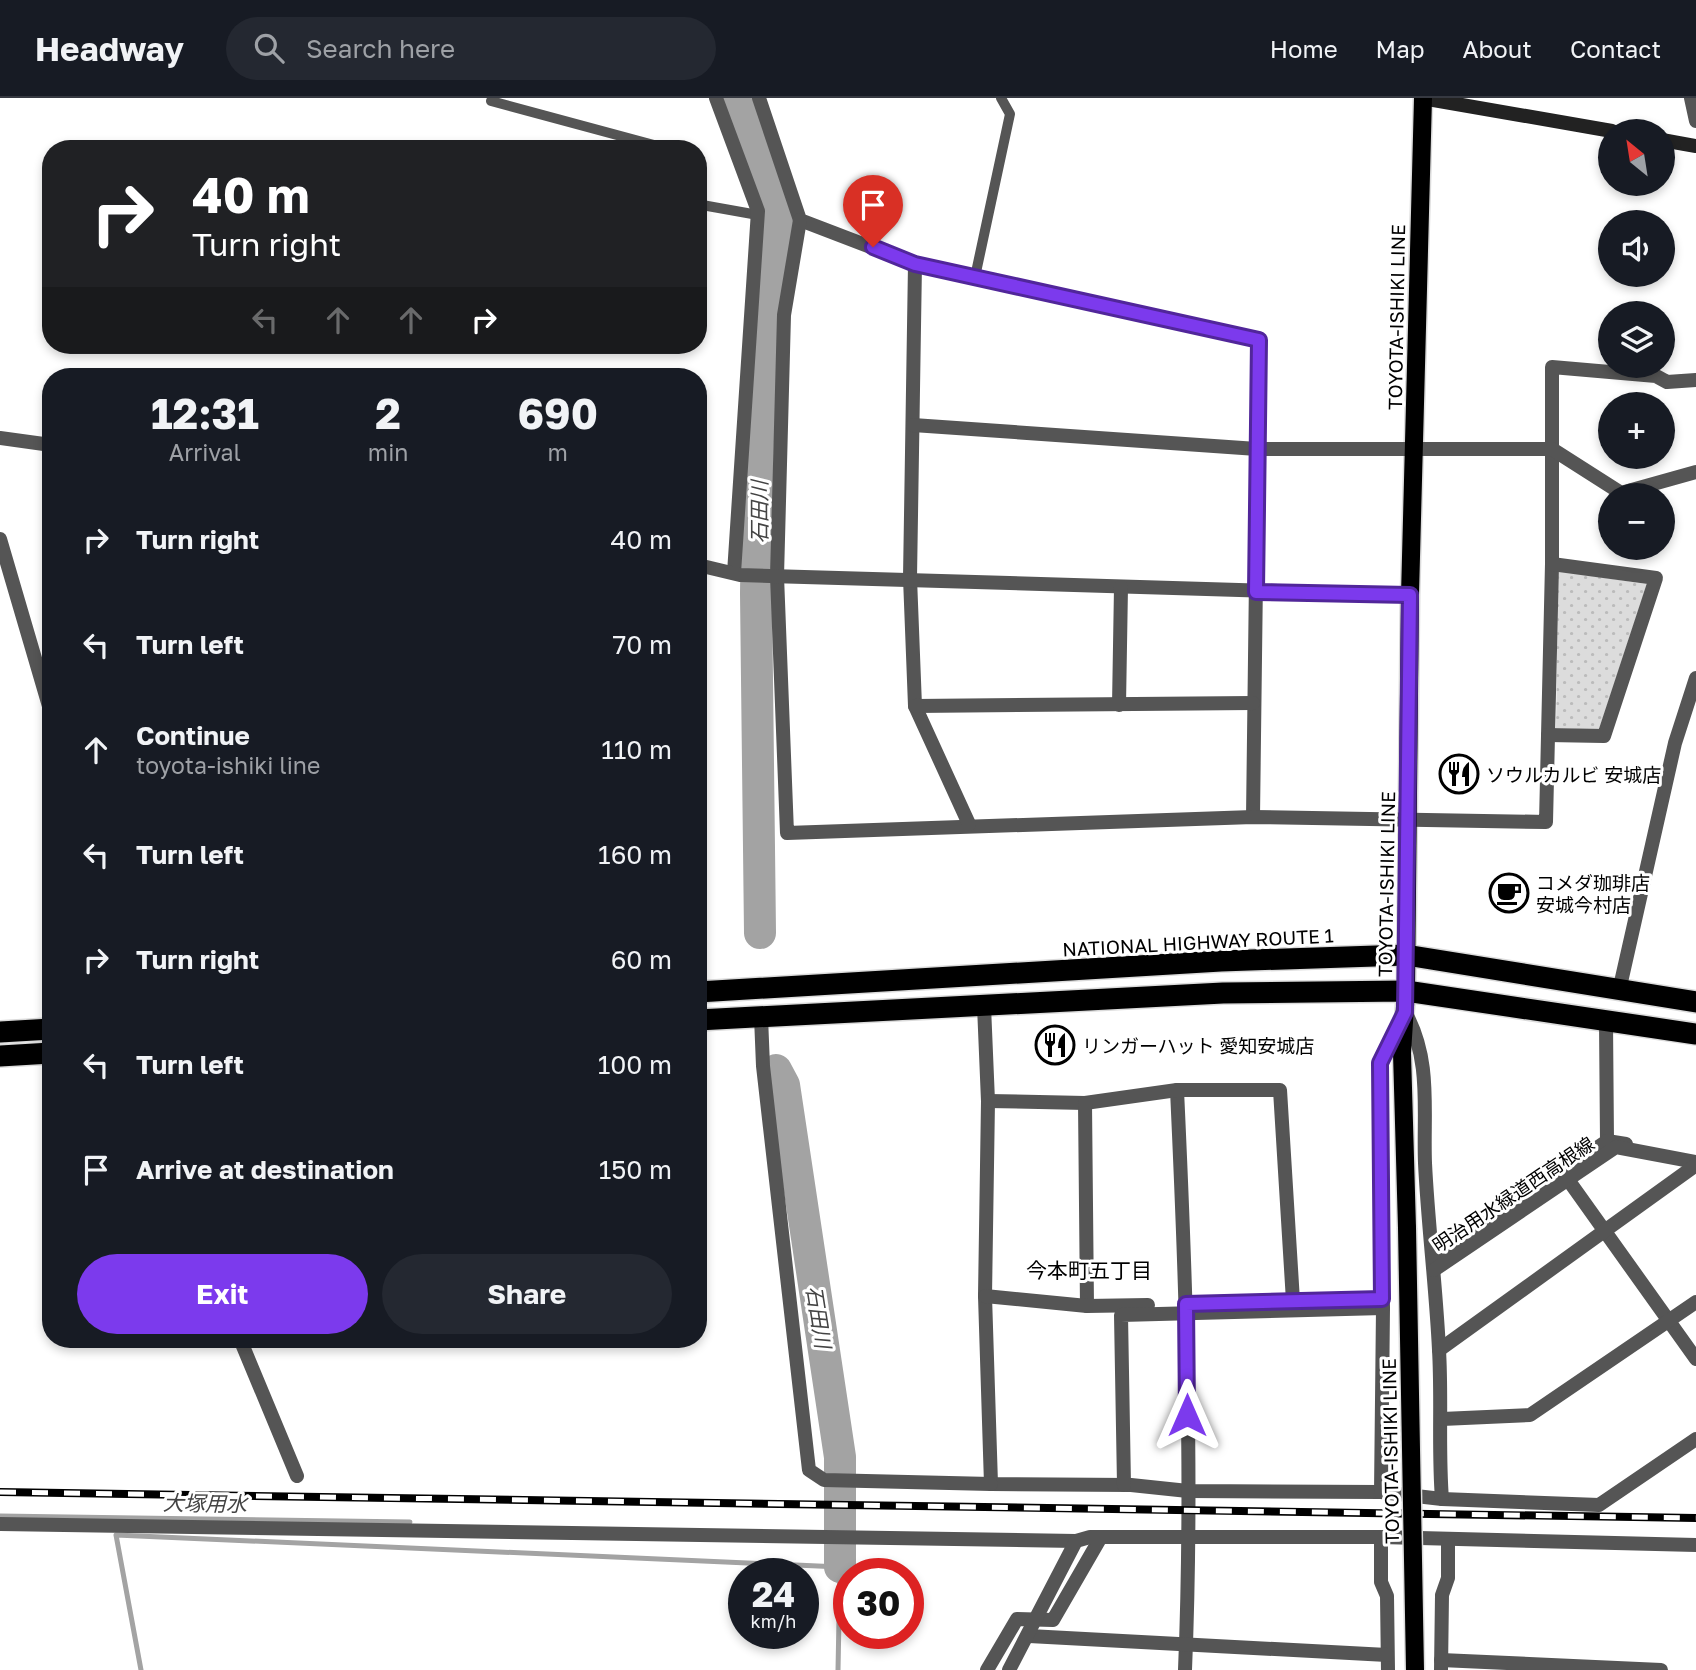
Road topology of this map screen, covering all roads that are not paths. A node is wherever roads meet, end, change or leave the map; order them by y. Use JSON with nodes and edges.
{"nodes":[{"id":1,"x":716,"y":98,"type":"edge"},
{"id":2,"x":759,"y":98,"type":"edge"},
{"id":3,"x":1001,"y":98,"type":"edge"},
{"id":4,"x":1422,"y":98,"type":"edge"},
{"id":5,"x":1691,"y":98,"type":"edge"},
{"id":6,"x":491,"y":101,"type":"dead end"},
{"id":7,"x":1696,"y":121,"type":"edge"},
{"id":8,"x":1598,"y":129,"type":"edge"},
{"id":9,"x":635,"y":140,"type":"edge"},
{"id":10,"x":1675,"y":142,"type":"edge"},
{"id":11,"x":1696,"y":146,"type":"edge"},
{"id":12,"x":707,"y":206,"type":"edge"},
{"id":13,"x":758,"y":215,"type":"junction"},
{"id":14,"x":800,"y":220,"type":"junction"},
{"id":15,"x":915,"y":264,"type":"junction"},
{"id":16,"x":975,"y":277,"type":"junction"},
{"id":17,"x":1696,"y":380,"type":"edge"},
{"id":18,"x":913,"y":425,"type":"junction"},
{"id":19,"x":0,"y":439,"type":"edge"},
{"id":20,"x":42,"y":444,"type":"edge"},
{"id":21,"x":1257,"y":449,"type":"junction"},
{"id":22,"x":1552,"y":449,"type":"junction"},
{"id":23,"x":1414,"y":450,"type":"junction"},
{"id":24,"x":1696,"y":471,"type":"edge"},
{"id":25,"x":0,"y":539,"type":"edge"},
{"id":26,"x":1552,"y":564,"type":"junction"},
{"id":27,"x":707,"y":567,"type":"edge"},
{"id":28,"x":737,"y":574,"type":"junction"},
{"id":29,"x":774,"y":576,"type":"junction"},
{"id":30,"x":910,"y":578,"type":"junction"},
{"id":31,"x":1121,"y":587,"type":"junction"},
{"id":32,"x":1256,"y":592,"type":"junction"},
{"id":33,"x":1410,"y":595,"type":"junction"},
{"id":34,"x":1696,"y":678,"type":"edge"},
{"id":35,"x":42,"y":682,"type":"edge"},
{"id":36,"x":1253,"y":704,"type":"junction"},
{"id":37,"x":1119,"y":705,"type":"junction"},
{"id":38,"x":915,"y":706,"type":"junction"},
{"id":39,"x":1548,"y":735,"type":"junction"},
{"id":40,"x":1253,"y":817,"type":"junction"},
{"id":41,"x":1408,"y":822,"type":"junction"},
{"id":42,"x":970,"y":824,"type":"junction"},
{"id":43,"x":1406,"y":955,"type":"junction"},
{"id":44,"x":707,"y":991,"type":"edge"},
{"id":45,"x":1619,"y":991,"type":"junction"},
{"id":46,"x":1406,"y":1002,"type":"junction"},
{"id":47,"x":1696,"y":1002,"type":"edge"},
{"id":48,"x":984,"y":1006,"type":"junction"},
{"id":49,"x":761,"y":1017,"type":"junction"},
{"id":50,"x":707,"y":1020,"type":"edge"},
{"id":51,"x":1605,"y":1022,"type":"junction"},
{"id":52,"x":42,"y":1030,"type":"edge"},
{"id":53,"x":0,"y":1032,"type":"edge"},
{"id":54,"x":1696,"y":1034,"type":"edge"},
{"id":55,"x":42,"y":1054,"type":"edge"},
{"id":56,"x":0,"y":1056,"type":"edge"},
{"id":57,"x":1177,"y":1090,"type":"junction"},
{"id":58,"x":988,"y":1101,"type":"junction"},
{"id":59,"x":1085,"y":1103,"type":"junction"},
{"id":60,"x":1607,"y":1141,"type":"junction"},
{"id":61,"x":1696,"y":1154,"type":"edge"},
{"id":62,"x":1696,"y":1164,"type":"edge"},
{"id":63,"x":1564,"y":1175,"type":"junction"},
{"id":64,"x":1606,"y":1231,"type":"junction"},
{"id":65,"x":1433,"y":1265,"type":"junction"},
{"id":66,"x":985,"y":1296,"type":"junction"},
{"id":67,"x":1293,"y":1301,"type":"junction"},
{"id":68,"x":1696,"y":1301,"type":"edge"},
{"id":69,"x":1383,"y":1304,"type":"junction"},
{"id":70,"x":1087,"y":1306,"type":"junction"},
{"id":71,"x":1187,"y":1309,"type":"junction"},
{"id":72,"x":1670,"y":1321,"type":"junction"},
{"id":73,"x":244,"y":1348,"type":"edge"},
{"id":74,"x":1439,"y":1350,"type":"junction"},
{"id":75,"x":1696,"y":1359,"type":"edge"},
{"id":76,"x":1442,"y":1419,"type":"junction"},
{"id":77,"x":1696,"y":1439,"type":"edge"},
{"id":78,"x":297,"y":1476,"type":"dead end"},
{"id":79,"x":991,"y":1484,"type":"junction"},
{"id":80,"x":1124,"y":1485,"type":"junction"},
{"id":81,"x":1188,"y":1491,"type":"junction"},
{"id":82,"x":1381,"y":1492,"type":"junction"},
{"id":83,"x":1442,"y":1499,"type":"junction"},
{"id":84,"x":0,"y":1524,"type":"edge"},
{"id":85,"x":1101,"y":1537,"type":"junction"},
{"id":86,"x":1381,"y":1537,"type":"junction"},
{"id":87,"x":1188,"y":1539,"type":"junction"},
{"id":88,"x":1448,"y":1539,"type":"junction"},
{"id":89,"x":1076,"y":1541,"type":"junction"},
{"id":90,"x":1696,"y":1545,"type":"edge"},
{"id":91,"x":1037,"y":1619,"type":"junction"},
{"id":92,"x":1029,"y":1636,"type":"junction"},
{"id":93,"x":1186,"y":1643,"type":"junction"},
{"id":94,"x":1388,"y":1662,"type":"edge"},
{"id":95,"x":1441,"y":1665,"type":"edge"},
{"id":96,"x":987,"y":1670,"type":"edge"},
{"id":97,"x":1009,"y":1670,"type":"edge"},
{"id":98,"x":1185,"y":1670,"type":"edge"},
{"id":99,"x":1415,"y":1670,"type":"edge"},
{"id":100,"x":1661,"y":1670,"type":"edge"}],
"edges":[{"from":1,"to":13,"type":"street"},
{"from":2,"to":14,"type":"street"},
{"from":3,"to":16,"type":"lane"},
{"from":4,"to":8,"type":"street"},
{"from":4,"to":23,"type":"main road","name":"TOYOTA-ISHIKI LINE"},
{"from":5,"to":7,"type":"street"},
{"from":6,"to":9,"type":"lane"},
{"from":10,"to":11,"type":"street"},
{"from":12,"to":13,"type":"lane"},
{"from":13,"to":28,"type":"street"},
{"from":14,"to":15,"type":"street"},
{"from":14,"to":29,"type":"street"},
{"from":15,"to":16,"type":"street"},
{"from":15,"to":18,"type":"street"},
{"from":16,"to":21,"type":"street"},
{"from":17,"to":22,"type":"street"},
{"from":18,"to":21,"type":"street"},
{"from":18,"to":30,"type":"street"},
{"from":19,"to":20,"type":"street"},
{"from":21,"to":23,"type":"street"},
{"from":21,"to":32,"type":"street"},
{"from":22,"to":23,"type":"street"},
{"from":22,"to":24,"type":"street"},
{"from":22,"to":26,"type":"street"},
{"from":23,"to":33,"type":"main road","name":"TOYOTA-ISHIKI LINE"},
{"from":25,"to":35,"type":"street"},
{"from":26,"to":39,"type":"street"},
{"from":26,"to":39,"type":"street"},
{"from":27,"to":28,"type":"street"},
{"from":28,"to":29,"type":"street"},
{"from":29,"to":30,"type":"street"},
{"from":29,"to":42,"type":"street"},
{"from":30,"to":31,"type":"street"},
{"from":30,"to":38,"type":"street"},
{"from":31,"to":32,"type":"street"},
{"from":31,"to":37,"type":"street"},
{"from":32,"to":33,"type":"street"},
{"from":32,"to":36,"type":"street"},
{"from":33,"to":41,"type":"main road","name":"TOYOTA-ISHIKI LINE"},
{"from":34,"to":45,"type":"street"},
{"from":36,"to":37,"type":"street"},
{"from":36,"to":40,"type":"street"},
{"from":37,"to":38,"type":"street"},
{"from":38,"to":42,"type":"street"},
{"from":39,"to":41,"type":"street"},
{"from":40,"to":41,"type":"street"},
{"from":40,"to":42,"type":"street"},
{"from":41,"to":43,"type":"main road","name":"TOYOTA-ISHIKI LINE"},
{"from":43,"to":44,"type":"highway","name":"NATIONAL HIGHWAY ROUTE 1"},
{"from":43,"to":45,"type":"highway","name":"NATIONAL HIGHWAY ROUTE 1"},
{"from":43,"to":46,"type":"main road","name":"TOYOTA-ISHIKI LINE"},
{"from":45,"to":47,"type":"highway","name":"NATIONAL HIGHWAY ROUTE 1"},
{"from":46,"to":48,"type":"highway"},
{"from":46,"to":51,"type":"highway"},
{"from":46,"to":65,"type":"street"},
{"from":46,"to":69,"type":"street"},
{"from":46,"to":99,"type":"main road","name":"TOYOTA-ISHIKI LINE","bridge":true},
{"from":48,"to":49,"type":"highway"},
{"from":48,"to":58,"type":"street"},
{"from":49,"to":50,"type":"highway"},
{"from":49,"to":79,"type":"street"},
{"from":51,"to":54,"type":"highway"},
{"from":51,"to":60,"type":"street"},
{"from":52,"to":53,"type":"highway"},
{"from":55,"to":56,"type":"highway"},
{"from":57,"to":59,"type":"street"},
{"from":57,"to":67,"type":"street"},
{"from":57,"to":71,"type":"street"},
{"from":58,"to":59,"type":"street"},
{"from":58,"to":66,"type":"street"},
{"from":59,"to":70,"type":"street"},
{"from":60,"to":61,"type":"street"},
{"from":60,"to":63,"type":"street"},
{"from":62,"to":63,"type":"street","name":"明治用水緑道西高根線"},
{"from":62,"to":64,"type":"street"},
{"from":63,"to":64,"type":"street"},
{"from":63,"to":65,"type":"street"},
{"from":64,"to":72,"type":"street"},
{"from":64,"to":74,"type":"street"},
{"from":65,"to":74,"type":"street"},
{"from":66,"to":70,"type":"street"},
{"from":66,"to":79,"type":"street"},
{"from":67,"to":69,"type":"street"},
{"from":67,"to":71,"type":"street"},
{"from":68,"to":72,"type":"street"},
{"from":69,"to":71,"type":"street"},
{"from":69,"to":82,"type":"street"},
{"from":70,"to":71,"type":"street"},
{"from":71,"to":80,"type":"street"},
{"from":71,"to":81,"type":"street"},
{"from":72,"to":75,"type":"street"},
{"from":72,"to":76,"type":"street"},
{"from":73,"to":78,"type":"street"},
{"from":74,"to":76,"type":"street"},
{"from":76,"to":83,"type":"street"},
{"from":77,"to":83,"type":"street"},
{"from":79,"to":80,"type":"street"},
{"from":80,"to":81,"type":"street"},
{"from":81,"to":82,"type":"street"},
{"from":81,"to":87,"type":"street"},
{"from":82,"to":83,"type":"street"},
{"from":84,"to":89,"type":"street"},
{"from":85,"to":87,"type":"street"},
{"from":85,"to":89,"type":"street"},
{"from":85,"to":91,"type":"street"},
{"from":86,"to":87,"type":"street"},
{"from":86,"to":88,"type":"street"},
{"from":86,"to":94,"type":"street"},
{"from":87,"to":93,"type":"street"},
{"from":88,"to":90,"type":"street"},
{"from":88,"to":95,"type":"street"},
{"from":89,"to":91,"type":"street"},
{"from":91,"to":92,"type":"street"},
{"from":91,"to":96,"type":"street"},
{"from":92,"to":93,"type":"street"},
{"from":92,"to":97,"type":"street"},
{"from":93,"to":94,"type":"street"},
{"from":93,"to":98,"type":"street"},
{"from":95,"to":100,"type":"street"}]}
